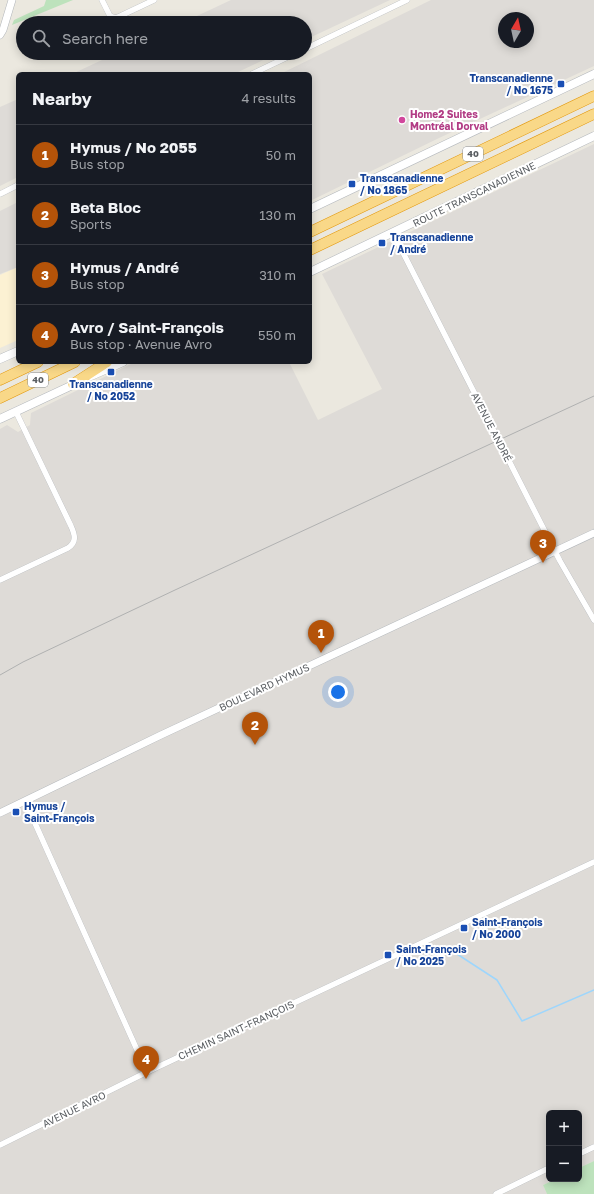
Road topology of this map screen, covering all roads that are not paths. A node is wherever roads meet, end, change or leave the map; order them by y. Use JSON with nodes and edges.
{"nodes":[{"id":1,"x":12,"y":0,"type":"edge"},
{"id":2,"x":102,"y":0,"type":"edge"},
{"id":3,"x":154,"y":0,"type":"edge"},
{"id":4,"x":407,"y":0,"type":"edge"},
{"id":5,"x":110,"y":16,"type":"edge"},
{"id":6,"x":120,"y":16,"type":"edge"},
{"id":7,"x":2,"y":25,"type":"edge"},
{"id":8,"x":0,"y":34,"type":"edge"},
{"id":9,"x":312,"y":45,"type":"edge"},
{"id":10,"x":281,"y":60,"type":"edge"},
{"id":11,"x":256,"y":72,"type":"edge"},
{"id":12,"x":594,"y":74,"type":"edge"},
{"id":13,"x":594,"y":96,"type":"edge"},
{"id":14,"x":594,"y":114,"type":"edge"},
{"id":15,"x":594,"y":136,"type":"edge"},
{"id":16,"x":16,"y":186,"type":"edge"},
{"id":17,"x":0,"y":194,"type":"edge"},
{"id":18,"x":312,"y":208,"type":"edge"},
{"id":19,"x":312,"y":230,"type":"edge"},
{"id":20,"x":393,"y":233,"type":"junction"},
{"id":21,"x":312,"y":249,"type":"edge"},
{"id":22,"x":312,"y":271,"type":"edge"},
{"id":23,"x":16,"y":352,"type":"edge"},
{"id":24,"x":0,"y":359,"type":"edge"},
{"id":25,"x":34,"y":364,"type":"edge"},
{"id":26,"x":71,"y":364,"type":"edge"},
{"id":27,"x":105,"y":364,"type":"edge"},
{"id":28,"x":118,"y":364,"type":"edge"},
{"id":29,"x":0,"y":380,"type":"edge"},
{"id":30,"x":73,"y":384,"type":"junction"},
{"id":31,"x":0,"y":398,"type":"edge"},
{"id":32,"x":16,"y":412,"type":"junction"},
{"id":33,"x":0,"y":419,"type":"edge"},
{"id":34,"x":594,"y":533,"type":"edge"},
{"id":35,"x":555,"y":551,"type":"junction"},
{"id":36,"x":0,"y":580,"type":"edge"},
{"id":37,"x":594,"y":620,"type":"edge"},
{"id":38,"x":25,"y":801,"type":"junction"},
{"id":39,"x":0,"y":813,"type":"edge"},
{"id":40,"x":594,"y":862,"type":"edge"},
{"id":41,"x":147,"y":1072,"type":"junction"},
{"id":42,"x":0,"y":1145,"type":"edge"},
{"id":43,"x":594,"y":1147,"type":"edge"},
{"id":44,"x":582,"y":1153,"type":"edge"},
{"id":45,"x":546,"y":1169,"type":"edge"},
{"id":46,"x":496,"y":1194,"type":"edge"}],
"edges":[{"from":1,"to":7,"type":"street"},
{"from":2,"to":5,"type":"street"},
{"from":3,"to":6,"type":"street"},
{"from":4,"to":9,"type":"street"},
{"from":7,"to":8,"type":"street"},
{"from":10,"to":11,"type":"street"},
{"from":12,"to":18,"type":"main road"},
{"from":13,"to":19,"type":"highway","number":"40"},
{"from":14,"to":21,"type":"highway","number":"40"},
{"from":15,"to":20,"type":"main road","name":"ROUTE TRANSCANADIENNE"},
{"from":16,"to":17,"type":"street"},
{"from":20,"to":22,"type":"main road","name":"ROUTE TRANSCANADIENNE"},
{"from":20,"to":35,"type":"street","name":"AVENUE ANDRÉ"},
{"from":23,"to":24,"type":"main road"},
{"from":25,"to":29,"type":"highway","number":"40"},
{"from":26,"to":31,"type":"highway","number":"40"},
{"from":27,"to":30,"type":"highway"},
{"from":28,"to":30,"type":"main road"},
{"from":30,"to":32,"type":"main road"},
{"from":32,"to":33,"type":"main road"},
{"from":32,"to":36,"type":"street"},
{"from":34,"to":35,"type":"street","name":"BOULEVARD HYMUS"},
{"from":35,"to":37,"type":"street","name":"AVENUE ANDRÉ"},
{"from":35,"to":38,"type":"street","name":"BOULEVARD HYMUS"},
{"from":38,"to":39,"type":"street","name":"BOULEVARD HYMUS"},
{"from":38,"to":41,"type":"street"},
{"from":40,"to":41,"type":"street","name":"CHEMIN SAINT-FRANÇOIS"},
{"from":41,"to":42,"type":"street","name":"AVENUE AVRO"},
{"from":43,"to":44,"type":"street"},
{"from":45,"to":46,"type":"street"}]}
